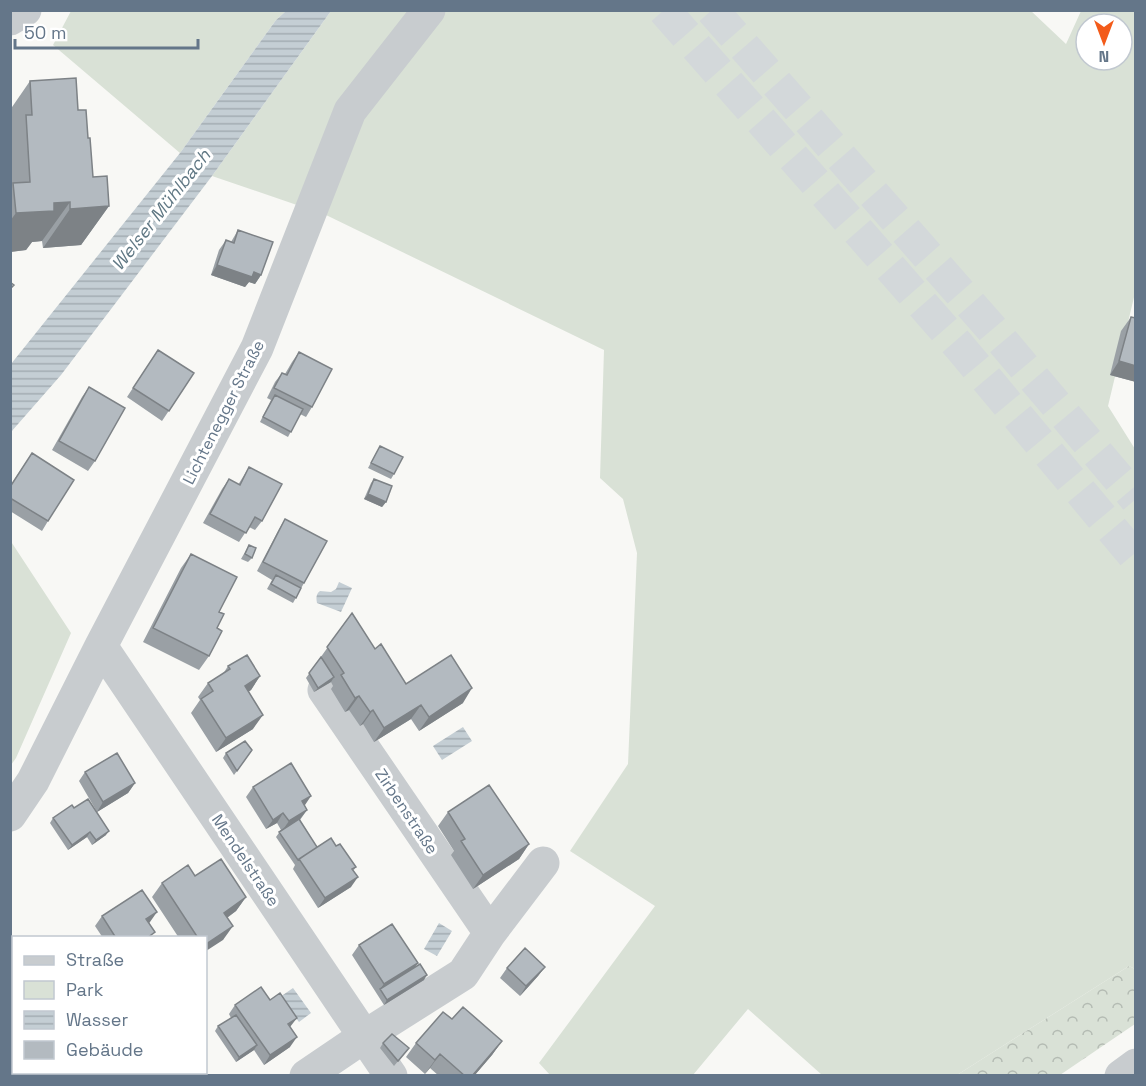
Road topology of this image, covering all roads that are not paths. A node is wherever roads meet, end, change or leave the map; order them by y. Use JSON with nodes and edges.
{"nodes":[{"id":1,"x":25,"y":10,"type":"edge"},
{"id":2,"x":429,"y":10,"type":"edge"},
{"id":3,"x":10,"y":19,"type":"edge"},
{"id":4,"x":101,"y":646,"type":"junction"},
{"id":5,"x":324,"y":690,"type":"edge"},
{"id":6,"x":10,"y":815,"type":"edge"},
{"id":7,"x":543,"y":863,"type":"dead end"},
{"id":8,"x":490,"y":933,"type":"junction"},
{"id":9,"x":365,"y":1036,"type":"junction"},
{"id":10,"x":1136,"y":1065,"type":"edge"},
{"id":11,"x":306,"y":1076,"type":"edge"},
{"id":12,"x":391,"y":1076,"type":"edge"},
{"id":13,"x":1121,"y":1076,"type":"edge"}],
"edges":[{"from":1,"to":3,"type":"street"},
{"from":2,"to":4,"type":"street","name":"Lichtenegger Straße"},
{"from":4,"to":6,"type":"street","name":"Lichtenegger Straße"},
{"from":4,"to":9,"type":"street","name":"Mendelstraße"},
{"from":5,"to":8,"type":"street","name":"Zirbenstraße"},
{"from":7,"to":8,"type":"street"},
{"from":8,"to":9,"type":"street"},
{"from":9,"to":11,"type":"street"},
{"from":9,"to":12,"type":"street","name":"Mendelstraße"},
{"from":10,"to":13,"type":"street"}]}
